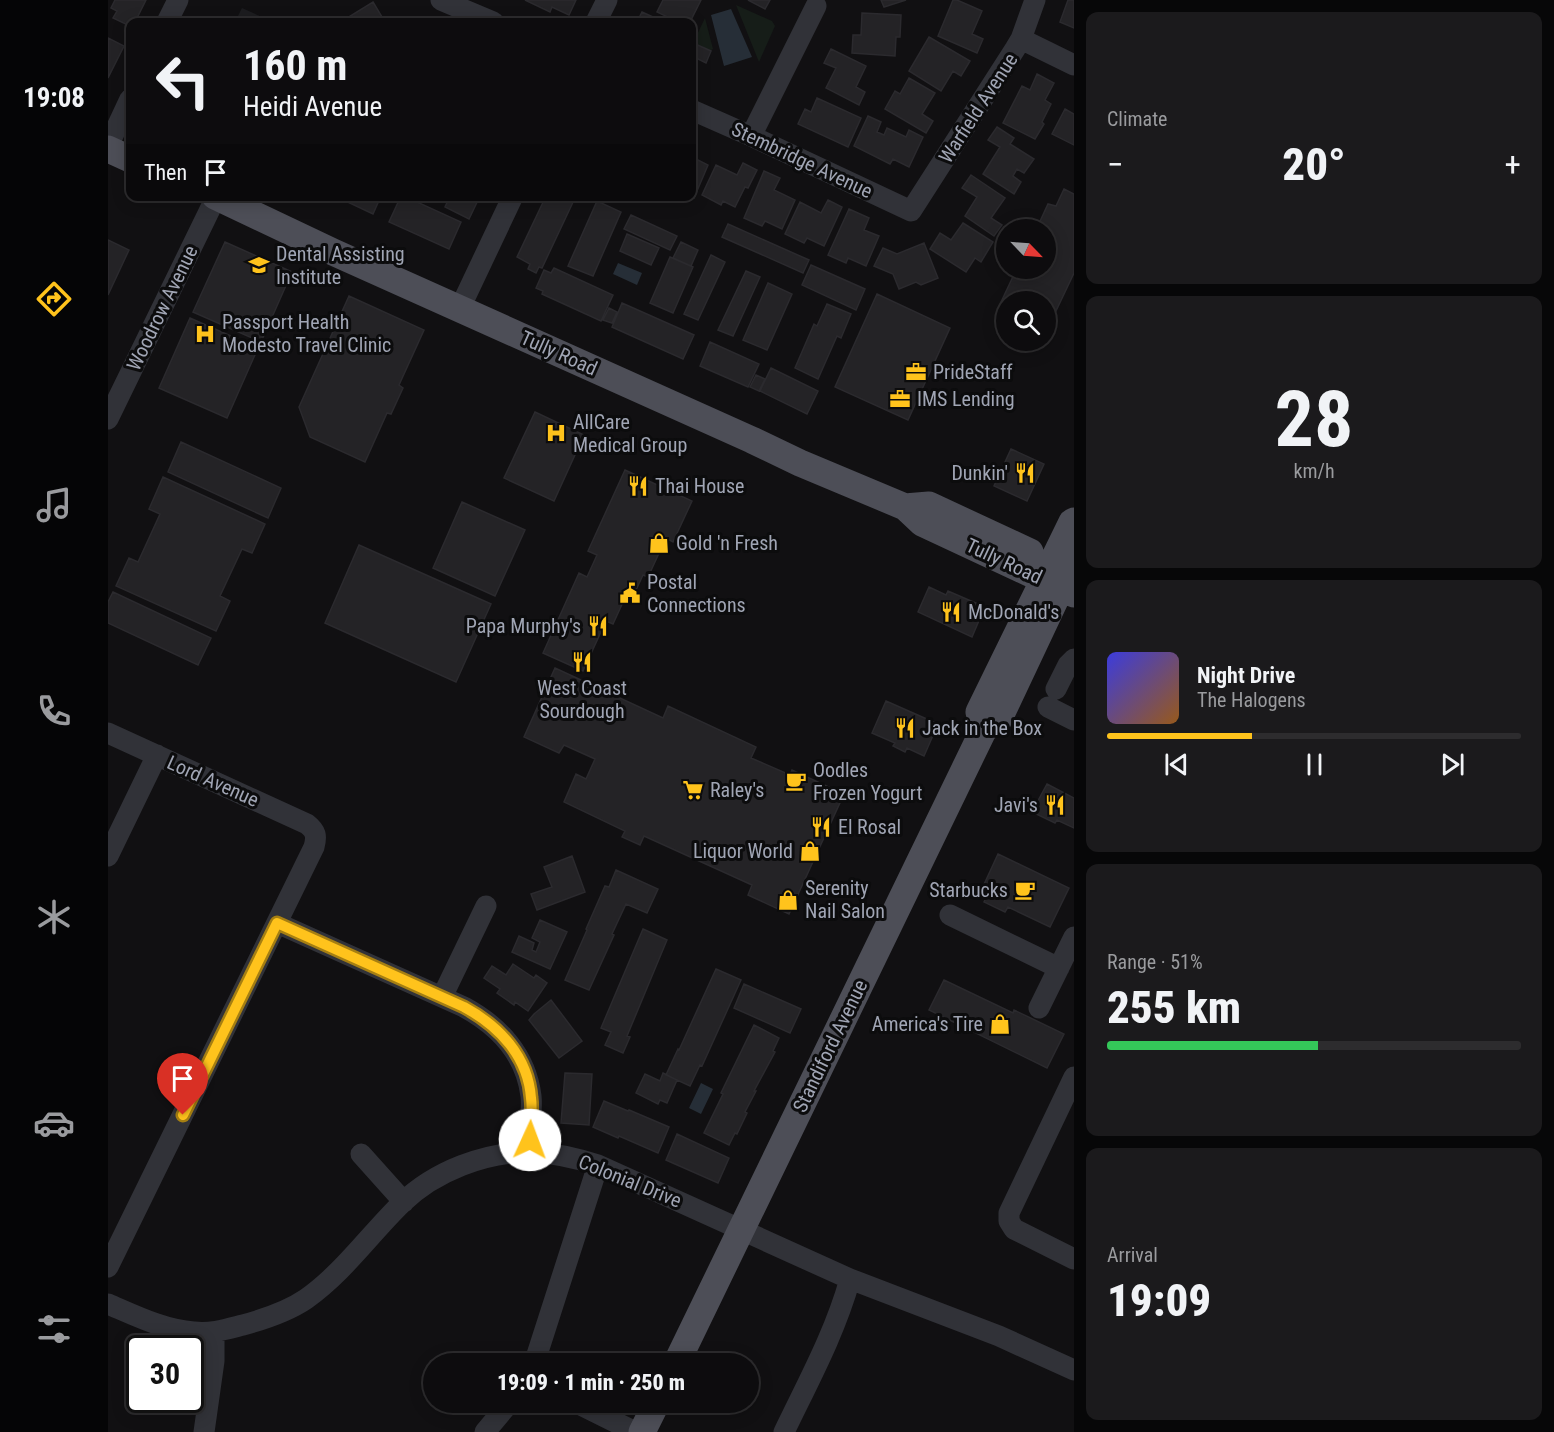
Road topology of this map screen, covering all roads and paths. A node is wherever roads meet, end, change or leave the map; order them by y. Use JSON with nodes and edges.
{"nodes":[{"id":1,"x":178,"y":0,"type":"edge"},
{"id":2,"x":441,"y":0,"type":"edge"},
{"id":3,"x":607,"y":0,"type":"edge"},
{"id":4,"x":1035,"y":0,"type":"edge"},
{"id":5,"x":816,"y":6,"type":"dead end"},
{"id":6,"x":169,"y":18,"type":"edge"},
{"id":7,"x":484,"y":18,"type":"edge"},
{"id":8,"x":598,"y":18,"type":"edge"},
{"id":9,"x":1021,"y":39,"type":"junction"},
{"id":10,"x":1074,"y":65,"type":"edge"},
{"id":11,"x":126,"y":108,"type":"edge"},
{"id":12,"x":696,"y":112,"type":"edge"},
{"id":13,"x":752,"y":136,"type":"junction"},
{"id":14,"x":108,"y":147,"type":"edge"},
{"id":15,"x":126,"y":157,"type":"edge"},
{"id":16,"x":214,"y":201,"type":"edge"},
{"id":17,"x":225,"y":201,"type":"edge"},
{"id":18,"x":511,"y":201,"type":"edge"},
{"id":19,"x":911,"y":211,"type":"joint"},
{"id":20,"x":460,"y":308,"type":"junction"},
{"id":21,"x":108,"y":419,"type":"edge"},
{"id":22,"x":1074,"y":521,"type":"edge"},
{"id":23,"x":1064,"y":575,"type":"edge"},
{"id":24,"x":1074,"y":658,"type":"edge"},
{"id":25,"x":1074,"y":720,"type":"edge"},
{"id":26,"x":108,"y":733,"type":"edge"},
{"id":27,"x":157,"y":755,"type":"junction"},
{"id":28,"x":108,"y":856,"type":"edge"},
{"id":29,"x":486,"y":906,"type":"dead end"},
{"id":30,"x":950,"y":915,"type":"dead end"},
{"id":31,"x":277,"y":923,"type":"junction"},
{"id":32,"x":1074,"y":937,"type":"edge"},
{"id":33,"x":1059,"y":968,"type":"junction"},
{"id":34,"x":442,"y":997,"type":"junction"},
{"id":35,"x":1039,"y":1008,"type":"dead end"},
{"id":36,"x":1074,"y":1077,"type":"edge"},
{"id":37,"x":530,"y":1152,"type":"junction"},
{"id":38,"x":361,"y":1154,"type":"dead end"},
{"id":39,"x":598,"y":1165,"type":"junction"},
{"id":40,"x":404,"y":1202,"type":"junction"},
{"id":41,"x":741,"y":1230,"type":"junction"},
{"id":42,"x":1074,"y":1259,"type":"edge"},
{"id":43,"x":108,"y":1268,"type":"edge"},
{"id":44,"x":850,"y":1279,"type":"junction"},
{"id":45,"x":108,"y":1304,"type":"edge"},
{"id":46,"x":214,"y":1332,"type":"junction"},
{"id":47,"x":538,"y":1353,"type":"edge"},
{"id":48,"x":681,"y":1353,"type":"edge"},
{"id":49,"x":1074,"y":1370,"type":"edge"},
{"id":50,"x":501,"y":1413,"type":"edge"},
{"id":51,"x":597,"y":1413,"type":"edge"},
{"id":52,"x":652,"y":1413,"type":"edge"},
{"id":53,"x":204,"y":1432,"type":"edge"},
{"id":54,"x":485,"y":1432,"type":"edge"},
{"id":55,"x":635,"y":1432,"type":"edge"},
{"id":56,"x":642,"y":1432,"type":"edge"},
{"id":57,"x":784,"y":1432,"type":"edge"}],
"edges":[{"from":1,"to":6,"type":"street"},
{"from":2,"to":7,"type":"street"},
{"from":3,"to":8,"type":"street"},
{"from":4,"to":9,"type":"street","name":"Warfield Avenue"},
{"from":5,"to":13,"type":"street"},
{"from":9,"to":10,"type":"street"},
{"from":9,"to":19,"type":"street","name":"Warfield Avenue"},
{"from":11,"to":14,"type":"street"},
{"from":12,"to":13,"type":"street","name":"Stembridge Avenue"},
{"from":13,"to":19,"type":"street","name":"Stembridge Avenue"},
{"from":14,"to":15,"type":"main road"},
{"from":16,"to":21,"type":"street","name":"Woodrow Avenue"},
{"from":17,"to":20,"type":"main road","name":"Tully Road"},
{"from":18,"to":20,"type":"street"},
{"from":20,"to":23,"type":"main road","name":"Tully Road"},
{"from":22,"to":23,"type":"main road","name":"Standiford Avenue"},
{"from":23,"to":41,"type":"main road","name":"Standiford Avenue"},
{"from":24,"to":25,"type":"street"},
{"from":26,"to":27,"type":"street","name":"Lord Avenue"},
{"from":27,"to":28,"type":"street"},
{"from":27,"to":31,"type":"street","name":"Lord Avenue"},
{"from":29,"to":34,"type":"street"},
{"from":30,"to":33,"type":"street"},
{"from":31,"to":34,"type":"street"},
{"from":31,"to":43,"type":"street"},
{"from":32,"to":33,"type":"street"},
{"from":33,"to":35,"type":"street"},
{"from":34,"to":37,"type":"street"},
{"from":36,"to":42,"type":"street"},
{"from":37,"to":39,"type":"street","name":"Colonial Drive"},
{"from":37,"to":40,"type":"street","name":"Colonial Drive"},
{"from":38,"to":40,"type":"street"},
{"from":39,"to":41,"type":"street","name":"Colonial Drive"},
{"from":39,"to":47,"type":"street"},
{"from":40,"to":46,"type":"street","name":"Colonial Drive"},
{"from":41,"to":44,"type":"street","name":"Colonial Drive"},
{"from":41,"to":48,"type":"main road","name":"Standiford Avenue"},
{"from":44,"to":49,"type":"street","name":"Colonial Drive"},
{"from":44,"to":57,"type":"street"},
{"from":45,"to":46,"type":"street","name":"Colonial Drive"},
{"from":46,"to":53,"type":"street"},
{"from":50,"to":54,"type":"street"},
{"from":51,"to":55,"type":"street"},
{"from":52,"to":56,"type":"main road"}]}
